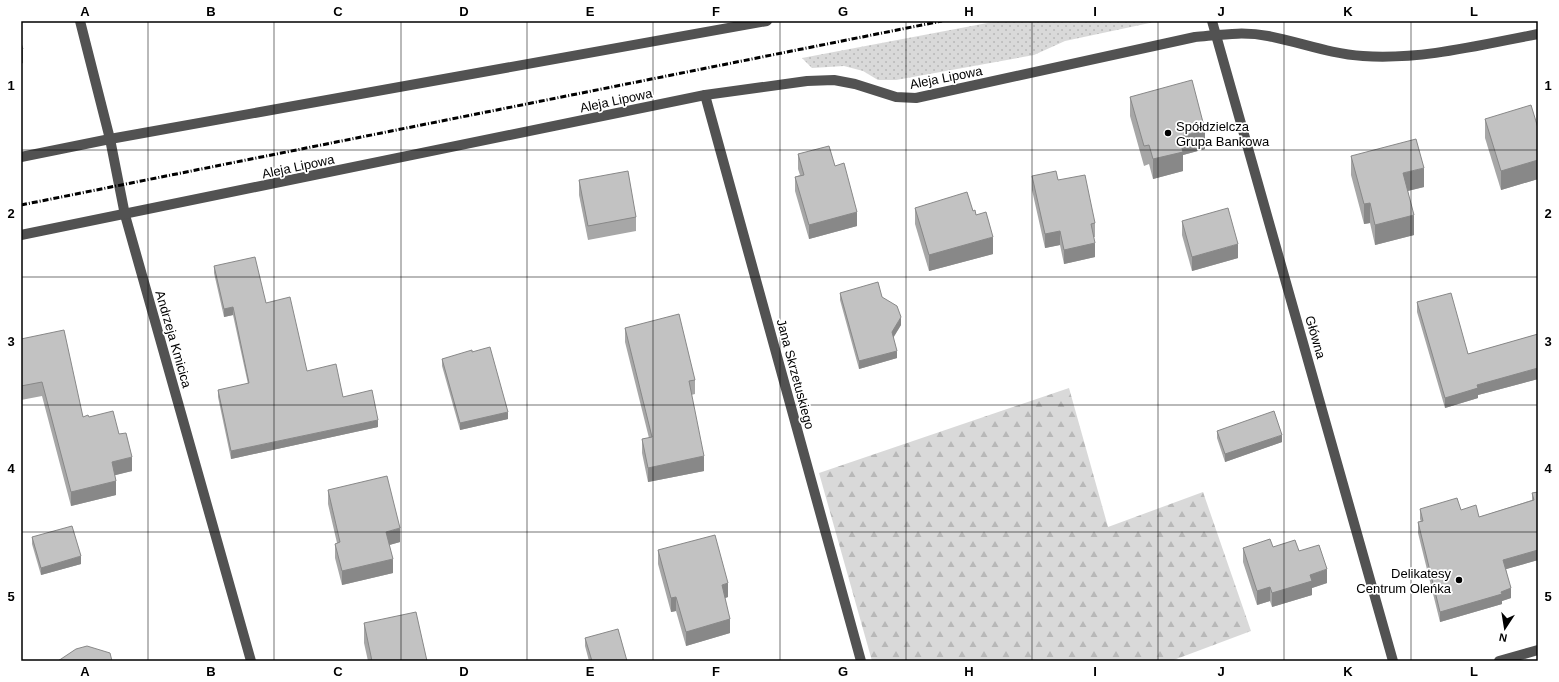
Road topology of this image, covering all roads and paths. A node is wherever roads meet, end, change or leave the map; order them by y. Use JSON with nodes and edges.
{"nodes":[{"id":1,"x":80,"y":21,"type":"edge"},
{"id":2,"x":767,"y":21,"type":"edge"},
{"id":3,"x":1212,"y":21,"type":"edge"},
{"id":4,"x":1538,"y":34,"type":"edge"},
{"id":5,"x":1216,"y":35,"type":"junction"},
{"id":6,"x":705,"y":95,"type":"junction"},
{"id":7,"x":110,"y":139,"type":"junction"},
{"id":8,"x":21,"y":157,"type":"edge"},
{"id":9,"x":125,"y":215,"type":"junction"},
{"id":10,"x":21,"y":236,"type":"edge"},
{"id":11,"x":1538,"y":650,"type":"edge"},
{"id":12,"x":251,"y":661,"type":"edge"},
{"id":13,"x":862,"y":661,"type":"edge"},
{"id":14,"x":1393,"y":661,"type":"edge"},
{"id":15,"x":1499,"y":661,"type":"edge"}],
"edges":[{"from":1,"to":7,"type":"street","name":"Andrzeja Kmicica"},
{"from":2,"to":7,"type":"street"},
{"from":3,"to":5,"type":"street","name":"Główna"},
{"from":4,"to":5,"type":"street","name":"Aleja Lipowa"},
{"from":5,"to":6,"type":"street","name":"Aleja Lipowa"},
{"from":5,"to":14,"type":"street","name":"Główna"},
{"from":6,"to":9,"type":"street","name":"Aleja Lipowa"},
{"from":6,"to":13,"type":"street","name":"Jana Skrzetuskiego"},
{"from":7,"to":8,"type":"street"},
{"from":7,"to":9,"type":"street","name":"Andrzeja Kmicica"},
{"from":9,"to":10,"type":"street","name":"Aleja Lipowa"},
{"from":9,"to":12,"type":"street","name":"Andrzeja Kmicica"},
{"from":11,"to":15,"type":"street"}]}
